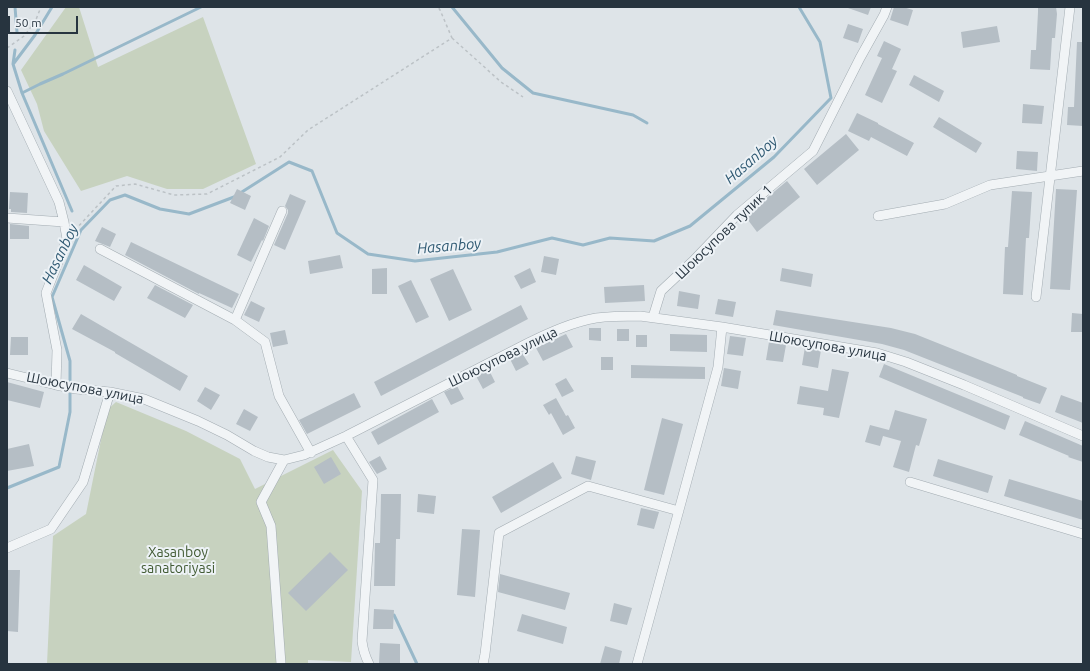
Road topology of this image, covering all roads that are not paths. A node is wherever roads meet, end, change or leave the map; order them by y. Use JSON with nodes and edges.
{"nodes":[{"id":1,"x":887,"y":7,"type":"edge"},
{"id":2,"x":1070,"y":7,"type":"edge"},
{"id":3,"x":7,"y":90,"type":"edge"},
{"id":4,"x":1083,"y":171,"type":"edge"},
{"id":5,"x":1051,"y":177,"type":"junction"},
{"id":6,"x":282,"y":211,"type":"dead end"},
{"id":7,"x":878,"y":216,"type":"dead end"},
{"id":8,"x":7,"y":218,"type":"edge"},
{"id":9,"x":64,"y":222,"type":"junction"},
{"id":10,"x":100,"y":249,"type":"dead end"},
{"id":11,"x":1036,"y":297,"type":"dead end"},
{"id":12,"x":653,"y":317,"type":"junction"},
{"id":13,"x":235,"y":320,"type":"junction"},
{"id":14,"x":722,"y":327,"type":"junction"},
{"id":15,"x":7,"y":373,"type":"edge"},
{"id":16,"x":56,"y":385,"type":"junction"},
{"id":17,"x":110,"y":392,"type":"junction"},
{"id":18,"x":346,"y":436,"type":"junction"},
{"id":19,"x":1083,"y":436,"type":"edge"},
{"id":20,"x":311,"y":452,"type":"junction"},
{"id":21,"x":284,"y":460,"type":"junction"},
{"id":22,"x":910,"y":482,"type":"dead end"},
{"id":23,"x":679,"y":511,"type":"junction"},
{"id":24,"x":1083,"y":534,"type":"edge"},
{"id":25,"x":7,"y":548,"type":"edge"},
{"id":26,"x":281,"y":664,"type":"edge"},
{"id":27,"x":370,"y":664,"type":"edge"},
{"id":28,"x":483,"y":664,"type":"edge"},
{"id":29,"x":637,"y":664,"type":"edge"}],
"edges":[{"from":1,"to":12,"type":"street","name":"Шоюсупова тупик 1"},
{"from":2,"to":5,"type":"street"},
{"from":3,"to":9,"type":"street"},
{"from":4,"to":5,"type":"street"},
{"from":5,"to":7,"type":"street"},
{"from":5,"to":11,"type":"street"},
{"from":6,"to":13,"type":"street"},
{"from":8,"to":9,"type":"street"},
{"from":9,"to":16,"type":"street"},
{"from":10,"to":13,"type":"street"},
{"from":12,"to":14,"type":"street","name":"Шоюсупова улица"},
{"from":12,"to":18,"type":"street","name":"Шоюсупова улица"},
{"from":13,"to":20,"type":"street"},
{"from":14,"to":19,"type":"street","name":"Шоюсупова улица"},
{"from":14,"to":23,"type":"street"},
{"from":15,"to":16,"type":"street","name":"Шоюсупова улица"},
{"from":16,"to":17,"type":"street","name":"Шоюсупова улица"},
{"from":17,"to":21,"type":"street","name":"Шоюсупова улица"},
{"from":17,"to":25,"type":"street"},
{"from":18,"to":20,"type":"street","name":"Шоюсупова улица"},
{"from":18,"to":27,"type":"street"},
{"from":20,"to":21,"type":"street","name":"Шоюсупова улица"},
{"from":21,"to":26,"type":"street"},
{"from":22,"to":24,"type":"street"},
{"from":23,"to":28,"type":"street"},
{"from":23,"to":29,"type":"street"}]}
